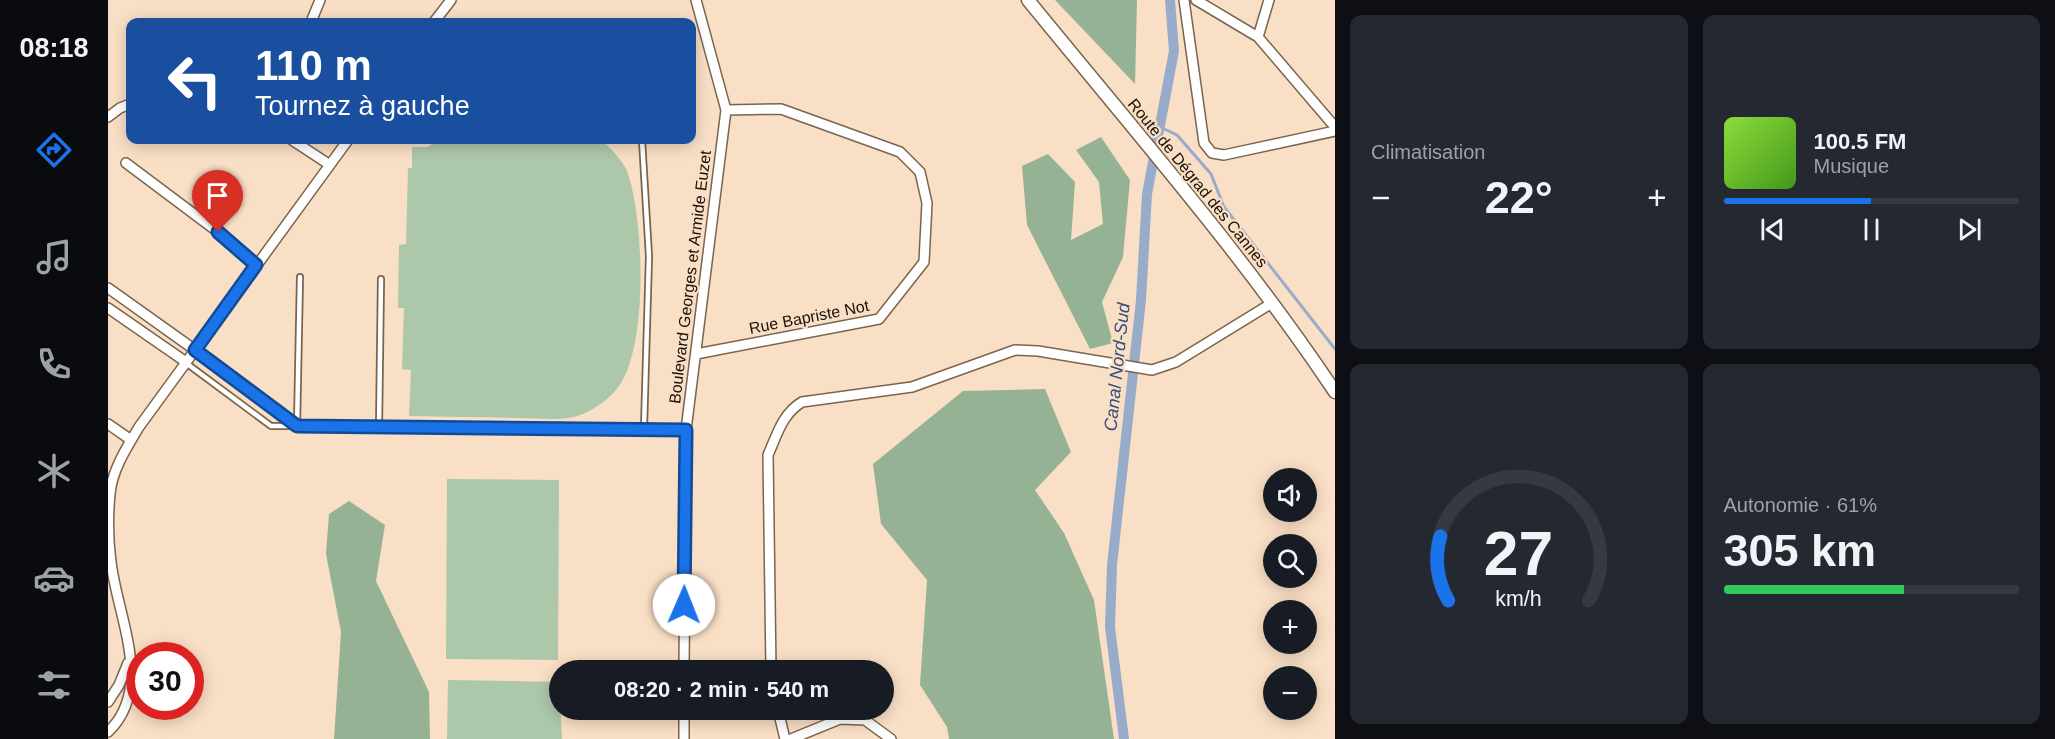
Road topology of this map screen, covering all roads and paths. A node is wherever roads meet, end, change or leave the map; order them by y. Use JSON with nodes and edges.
{"nodes":[{"id":1,"x":320,"y":0,"type":"edge"},
{"id":2,"x":451,"y":0,"type":"edge"},
{"id":3,"x":696,"y":0,"type":"edge"},
{"id":4,"x":1028,"y":0,"type":"edge"},
{"id":5,"x":1184,"y":0,"type":"edge"},
{"id":6,"x":1197,"y":0,"type":"edge"},
{"id":7,"x":1269,"y":0,"type":"edge"},
{"id":8,"x":313,"y":18,"type":"edge"},
{"id":9,"x":437,"y":18,"type":"edge"},
{"id":10,"x":1258,"y":37,"type":"junction"},
{"id":11,"x":126,"y":106,"type":"edge"},
{"id":12,"x":726,"y":110,"type":"junction"},
{"id":13,"x":108,"y":117,"type":"edge"},
{"id":14,"x":1335,"y":127,"type":"edge"},
{"id":15,"x":1335,"y":131,"type":"edge"},
{"id":16,"x":299,"y":144,"type":"edge"},
{"id":17,"x":345,"y":144,"type":"edge"},
{"id":18,"x":642,"y":144,"type":"edge"},
{"id":19,"x":126,"y":163,"type":"dead end"},
{"id":20,"x":330,"y":165,"type":"junction"},
{"id":21,"x":256,"y":265,"type":"junction"},
{"id":22,"x":300,"y":277,"type":"dead end"},
{"id":23,"x":381,"y":279,"type":"dead end"},
{"id":24,"x":108,"y":288,"type":"edge"},
{"id":25,"x":1272,"y":303,"type":"junction"},
{"id":26,"x":108,"y":308,"type":"edge"},
{"id":27,"x":195,"y":350,"type":"junction"},
{"id":28,"x":696,"y":354,"type":"junction"},
{"id":29,"x":186,"y":362,"type":"junction"},
{"id":30,"x":1335,"y":392,"type":"edge"},
{"id":31,"x":108,"y":424,"type":"edge"},
{"id":32,"x":297,"y":426,"type":"junction"},
{"id":33,"x":379,"y":428,"type":"junction"},
{"id":34,"x":644,"y":428,"type":"junction"},
{"id":35,"x":686,"y":430,"type":"junction"},
{"id":36,"x":131,"y":440,"type":"junction"},
{"id":37,"x":127,"y":642,"type":"edge"},
{"id":38,"x":684,"y":660,"type":"edge"},
{"id":39,"x":771,"y":660,"type":"edge"},
{"id":40,"x":126,"y":668,"type":"edge"},
{"id":41,"x":108,"y":702,"type":"edge"},
{"id":42,"x":126,"y":706,"type":"edge"},
{"id":43,"x":684,"y":720,"type":"edge"},
{"id":44,"x":780,"y":720,"type":"edge"},
{"id":45,"x":108,"y":732,"type":"edge"},
{"id":46,"x":684,"y":739,"type":"edge"},
{"id":47,"x":785,"y":739,"type":"edge"},
{"id":48,"x":791,"y":739,"type":"edge"},
{"id":49,"x":891,"y":739,"type":"edge"}],
"edges":[{"from":1,"to":8,"type":"street"},
{"from":2,"to":9,"type":"street"},
{"from":3,"to":12,"type":"street","name":"Boulevard Georges et Armide Euzet"},
{"from":4,"to":25,"type":"street","name":"Route de Dégrad des Cannes"},
{"from":5,"to":15,"type":"street"},
{"from":6,"to":10,"type":"street"},
{"from":7,"to":10,"type":"street"},
{"from":10,"to":14,"type":"street"},
{"from":11,"to":13,"type":"street"},
{"from":12,"to":28,"type":"street","name":"Boulevard Georges et Armide Euzet"},
{"from":12,"to":28,"type":"street","name":"Rue Bapriste Not"},
{"from":16,"to":20,"type":"street"},
{"from":17,"to":20,"type":"street"},
{"from":18,"to":34,"type":"lane"},
{"from":19,"to":21,"type":"street"},
{"from":20,"to":21,"type":"street"},
{"from":21,"to":27,"type":"street"},
{"from":22,"to":32,"type":"lane"},
{"from":23,"to":33,"type":"lane"},
{"from":24,"to":27,"type":"street"},
{"from":25,"to":30,"type":"street","name":"Route de Dégrad des Cannes"},
{"from":25,"to":39,"type":"street"},
{"from":26,"to":29,"type":"street"},
{"from":27,"to":29,"type":"street"},
{"from":27,"to":32,"type":"lane"},
{"from":28,"to":35,"type":"street","name":"Boulevard Georges et Armide Euzet"},
{"from":29,"to":32,"type":"lane"},
{"from":29,"to":36,"type":"street"},
{"from":31,"to":36,"type":"street"},
{"from":32,"to":33,"type":"lane"},
{"from":33,"to":34,"type":"lane"},
{"from":34,"to":35,"type":"lane"},
{"from":35,"to":38,"type":"street","name":"Boulevard Georges et Armide Euzet"},
{"from":36,"to":37,"type":"street"},
{"from":40,"to":41,"type":"street"},
{"from":42,"to":45,"type":"street"},
{"from":43,"to":46,"type":"street"},
{"from":44,"to":47,"type":"street"},
{"from":48,"to":49,"type":"street"}]}
